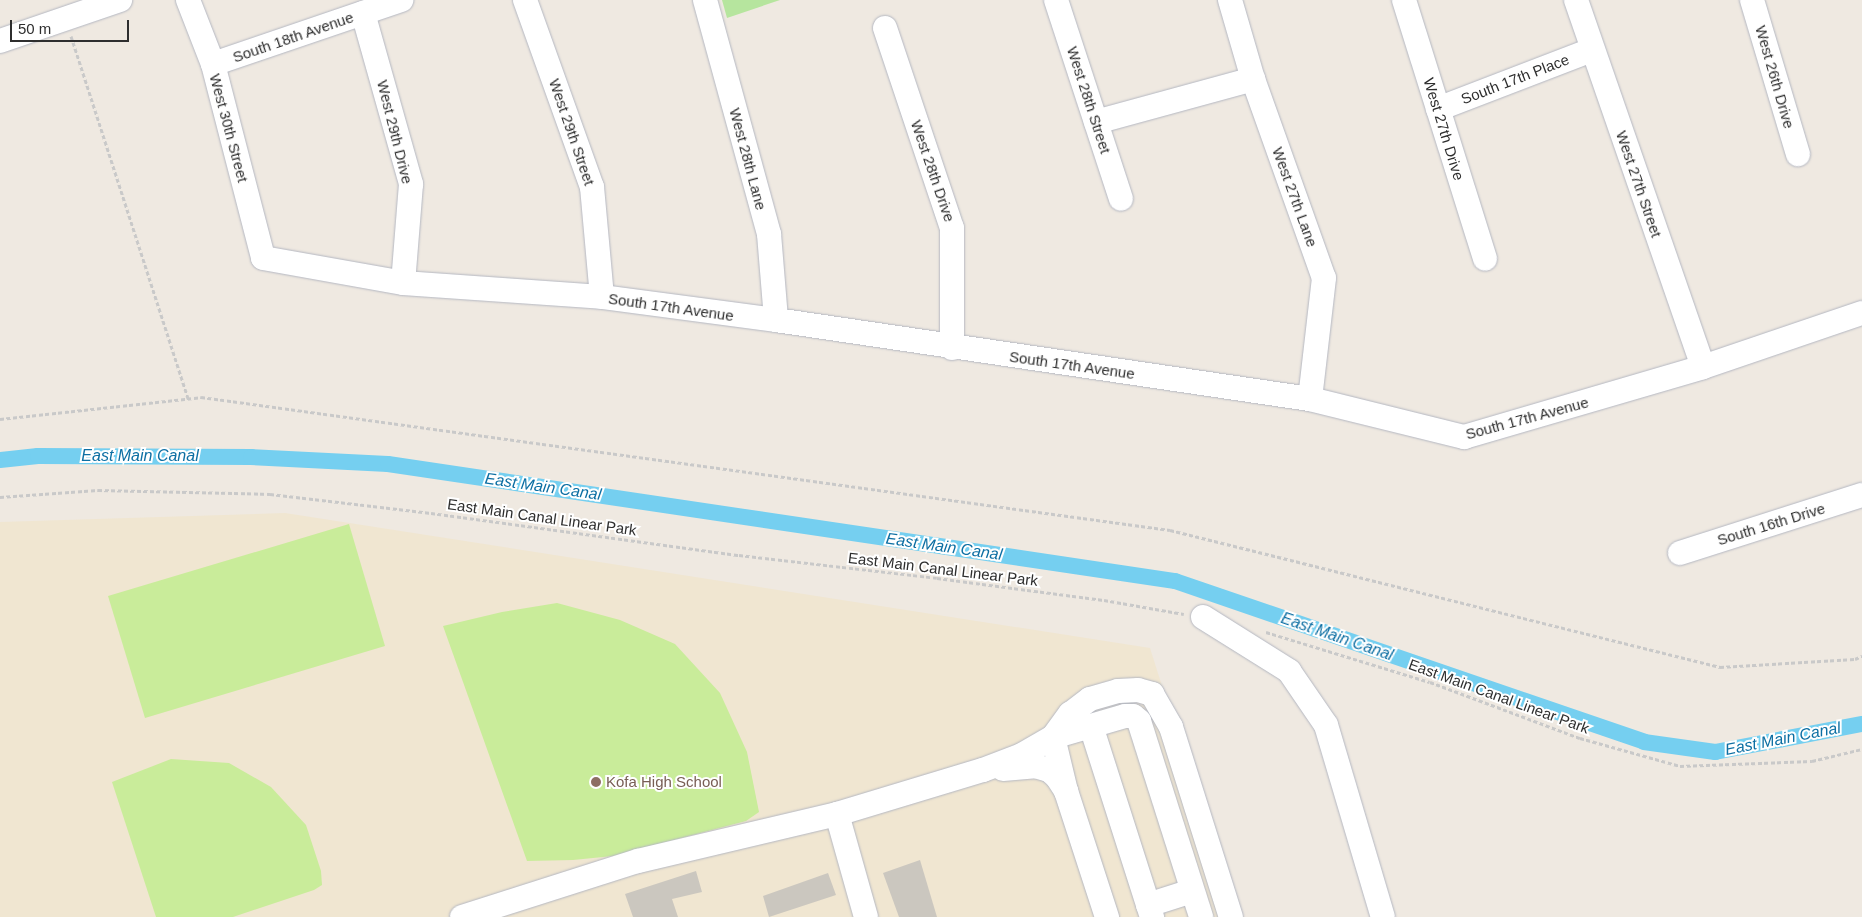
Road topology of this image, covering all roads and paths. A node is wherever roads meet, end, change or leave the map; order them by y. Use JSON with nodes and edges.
{"nodes":[{"id":1,"x":120,"y":0,"type":"edge"},
{"id":2,"x":188,"y":0,"type":"edge"},
{"id":3,"x":401,"y":0,"type":"edge"},
{"id":4,"x":525,"y":0,"type":"edge"},
{"id":5,"x":705,"y":0,"type":"edge"},
{"id":6,"x":1056,"y":0,"type":"edge"},
{"id":7,"x":1230,"y":0,"type":"edge"},
{"id":8,"x":1404,"y":0,"type":"edge"},
{"id":9,"x":1576,"y":0,"type":"edge"},
{"id":10,"x":1752,"y":0,"type":"edge"},
{"id":11,"x":363,"y":13,"type":"junction"},
{"id":12,"x":65,"y":19,"type":"junction"},
{"id":13,"x":886,"y":28,"type":"dead end"},
{"id":14,"x":0,"y":41,"type":"edge"},
{"id":15,"x":1592,"y":50,"type":"junction"},
{"id":16,"x":212,"y":64,"type":"junction"},
{"id":17,"x":1253,"y":78,"type":"junction"},
{"id":18,"x":1438,"y":109,"type":"junction"},
{"id":19,"x":1096,"y":122,"type":"junction"},
{"id":20,"x":1798,"y":154,"type":"dead end"},
{"id":21,"x":1121,"y":199,"type":"dead end"},
{"id":22,"x":264,"y":258,"type":"joint"},
{"id":23,"x":1485,"y":259,"type":"dead end"},
{"id":24,"x":403,"y":283,"type":"junction"},
{"id":25,"x":602,"y":297,"type":"junction"},
{"id":26,"x":1862,"y":313,"type":"edge"},
{"id":27,"x":776,"y":320,"type":"junction"},
{"id":28,"x":952,"y":348,"type":"junction"},
{"id":29,"x":1703,"y":367,"type":"junction"},
{"id":30,"x":1310,"y":398,"type":"junction"},
{"id":31,"x":188,"y":399,"type":"junction"},
{"id":32,"x":0,"y":419,"type":"edge"},
{"id":33,"x":1862,"y":496,"type":"edge"},
{"id":34,"x":0,"y":497,"type":"edge"},
{"id":35,"x":1680,"y":553,"type":"dead end"},
{"id":36,"x":1203,"y":617,"type":"joint"},
{"id":37,"x":1260,"y":630,"type":"dead end"},
{"id":38,"x":1862,"y":656,"type":"edge"},
{"id":39,"x":1091,"y":726,"type":"junction"},
{"id":40,"x":1053,"y":737,"type":"junction"},
{"id":41,"x":1862,"y":750,"type":"edge"},
{"id":42,"x":983,"y":770,"type":"junction"},
{"id":43,"x":1066,"y":791,"type":"junction"},
{"id":44,"x":837,"y":814,"type":"junction"},
{"id":45,"x":1192,"y":891,"type":"junction"},
{"id":46,"x":1150,"y":911,"type":"edge"},
{"id":47,"x":462,"y":917,"type":"edge"},
{"id":48,"x":866,"y":917,"type":"edge"},
{"id":49,"x":1107,"y":917,"type":"edge"},
{"id":50,"x":1200,"y":917,"type":"edge"},
{"id":51,"x":1231,"y":917,"type":"edge"},
{"id":52,"x":1383,"y":917,"type":"edge"}],
"edges":[{"from":1,"to":12,"type":"street"},
{"from":2,"to":16,"type":"street","name":"West 30th Street"},
{"from":3,"to":11,"type":"street","name":"South 18th Avenue"},
{"from":4,"to":25,"type":"street","name":"West 29th Street"},
{"from":5,"to":27,"type":"street","name":"West 28th Lane"},
{"from":6,"to":19,"type":"street","name":"West 28th Street"},
{"from":7,"to":17,"type":"street","name":"West 27th Lane"},
{"from":8,"to":18,"type":"street","name":"West 27th Drive"},
{"from":9,"to":15,"type":"street","name":"West 27th Street"},
{"from":10,"to":20,"type":"street","name":"West 26th Drive"},
{"from":11,"to":16,"type":"street","name":"South 18th Avenue"},
{"from":11,"to":24,"type":"street","name":"West 29th Drive"},
{"from":12,"to":14,"type":"street"},
{"from":12,"to":31,"type":"path"},
{"from":13,"to":28,"type":"street","name":"West 28th Drive"},
{"from":15,"to":18,"type":"street","name":"South 17th Place"},
{"from":15,"to":29,"type":"street","name":"West 27th Street"},
{"from":16,"to":22,"type":"street","name":"West 30th Street"},
{"from":17,"to":19,"type":"street"},
{"from":17,"to":30,"type":"street","name":"West 27th Lane"},
{"from":18,"to":23,"type":"street","name":"West 27th Drive"},
{"from":19,"to":21,"type":"street","name":"West 28th Street"},
{"from":22,"to":24,"type":"street","name":"South 17th Avenue"},
{"from":24,"to":25,"type":"street","name":"South 17th Avenue"},
{"from":25,"to":27,"type":"street","name":"South 17th Avenue"},
{"from":26,"to":29,"type":"street","name":"South 17th Avenue"},
{"from":27,"to":28,"type":"street","name":"South 17th Avenue"},
{"from":28,"to":30,"type":"street","name":"South 17th Avenue"},
{"from":29,"to":30,"type":"street","name":"South 17th Avenue"},
{"from":31,"to":32,"type":"path"},
{"from":31,"to":38,"type":"path"},
{"from":33,"to":35,"type":"street","name":"South 16th Drive"},
{"from":34,"to":36,"type":"path","name":"East Main Canal Linear Park"},
{"from":36,"to":52,"type":"street"},
{"from":37,"to":41,"type":"path","name":"East Main Canal Linear Park"},
{"from":39,"to":40,"type":"street"},
{"from":39,"to":45,"type":"street"},
{"from":39,"to":46,"type":"street"},
{"from":40,"to":42,"type":"street"},
{"from":40,"to":43,"type":"street"},
{"from":40,"to":51,"type":"street"},
{"from":42,"to":43,"type":"street"},
{"from":42,"to":44,"type":"street"},
{"from":43,"to":49,"type":"street"},
{"from":44,"to":47,"type":"street"},
{"from":44,"to":48,"type":"street"},
{"from":45,"to":46,"type":"street"},
{"from":45,"to":50,"type":"street"}]}
